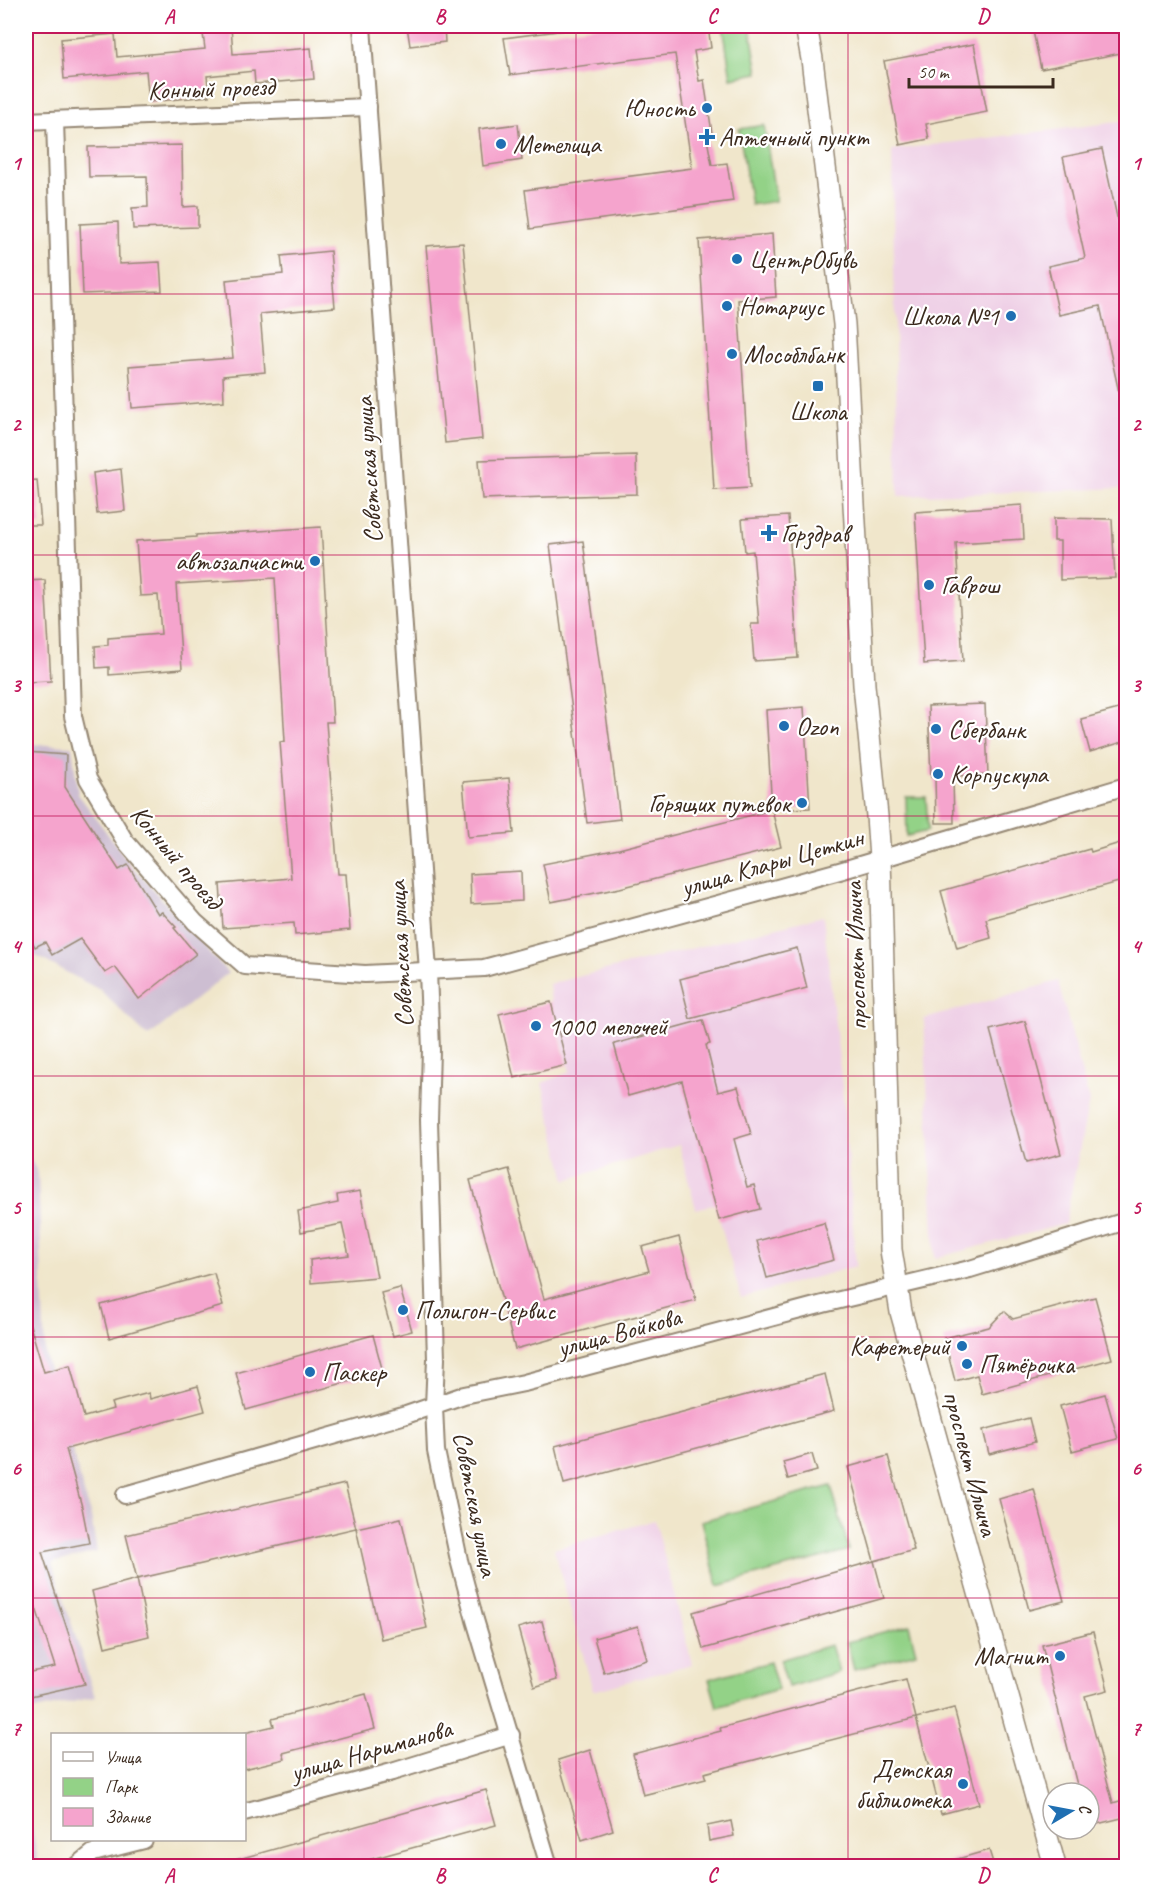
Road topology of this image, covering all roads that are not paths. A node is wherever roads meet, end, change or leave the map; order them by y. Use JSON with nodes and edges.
{"nodes":[{"id":1,"x":363,"y":26,"type":"edge"},
{"id":2,"x":806,"y":26,"type":"edge"},
{"id":3,"x":368,"y":107,"type":"junction"},
{"id":4,"x":55,"y":120,"type":"junction"},
{"id":5,"x":26,"y":122,"type":"edge"},
{"id":6,"x":1126,"y":786,"type":"edge"},
{"id":7,"x":880,"y":858,"type":"junction"},
{"id":8,"x":428,"y":971,"type":"junction"},
{"id":9,"x":1126,"y":1221,"type":"edge"},
{"id":10,"x":897,"y":1287,"type":"junction"},
{"id":11,"x":434,"y":1406,"type":"junction"},
{"id":12,"x":125,"y":1495,"type":"dead end"},
{"id":13,"x":511,"y":1735,"type":"junction"},
{"id":14,"x":246,"y":1811,"type":"edge"},
{"id":15,"x":137,"y":1841,"type":"edge"},
{"id":16,"x":77,"y":1866,"type":"edge"},
{"id":17,"x":549,"y":1866,"type":"edge"},
{"id":18,"x":1055,"y":1866,"type":"edge"}],
"edges":[{"from":1,"to":3,"type":"street","name":"Советская улица"},
{"from":2,"to":7,"type":"street","name":"проспект Ильича"},
{"from":3,"to":4,"type":"street","name":"Конный проезд"},
{"from":3,"to":8,"type":"street","name":"Советская улица"},
{"from":4,"to":5,"type":"street","name":"Конный проезд"},
{"from":4,"to":8,"type":"street","name":"Конный проезд"},
{"from":6,"to":7,"type":"street","name":"улица Клары Цеткин"},
{"from":7,"to":8,"type":"street","name":"улица Клары Цеткин"},
{"from":7,"to":10,"type":"street","name":"проспект Ильича"},
{"from":8,"to":11,"type":"street","name":"Советская улица"},
{"from":9,"to":10,"type":"street","name":"улица Войкова"},
{"from":10,"to":11,"type":"street","name":"улица Войкова"},
{"from":10,"to":18,"type":"street","name":"проспект Ильича"},
{"from":11,"to":12,"type":"street","name":"улица Войкова"},
{"from":11,"to":13,"type":"street","name":"Советская улица"},
{"from":13,"to":14,"type":"street","name":"улица Нариманова"},
{"from":13,"to":17,"type":"street","name":"Советская улица"},
{"from":15,"to":16,"type":"street"}]}
